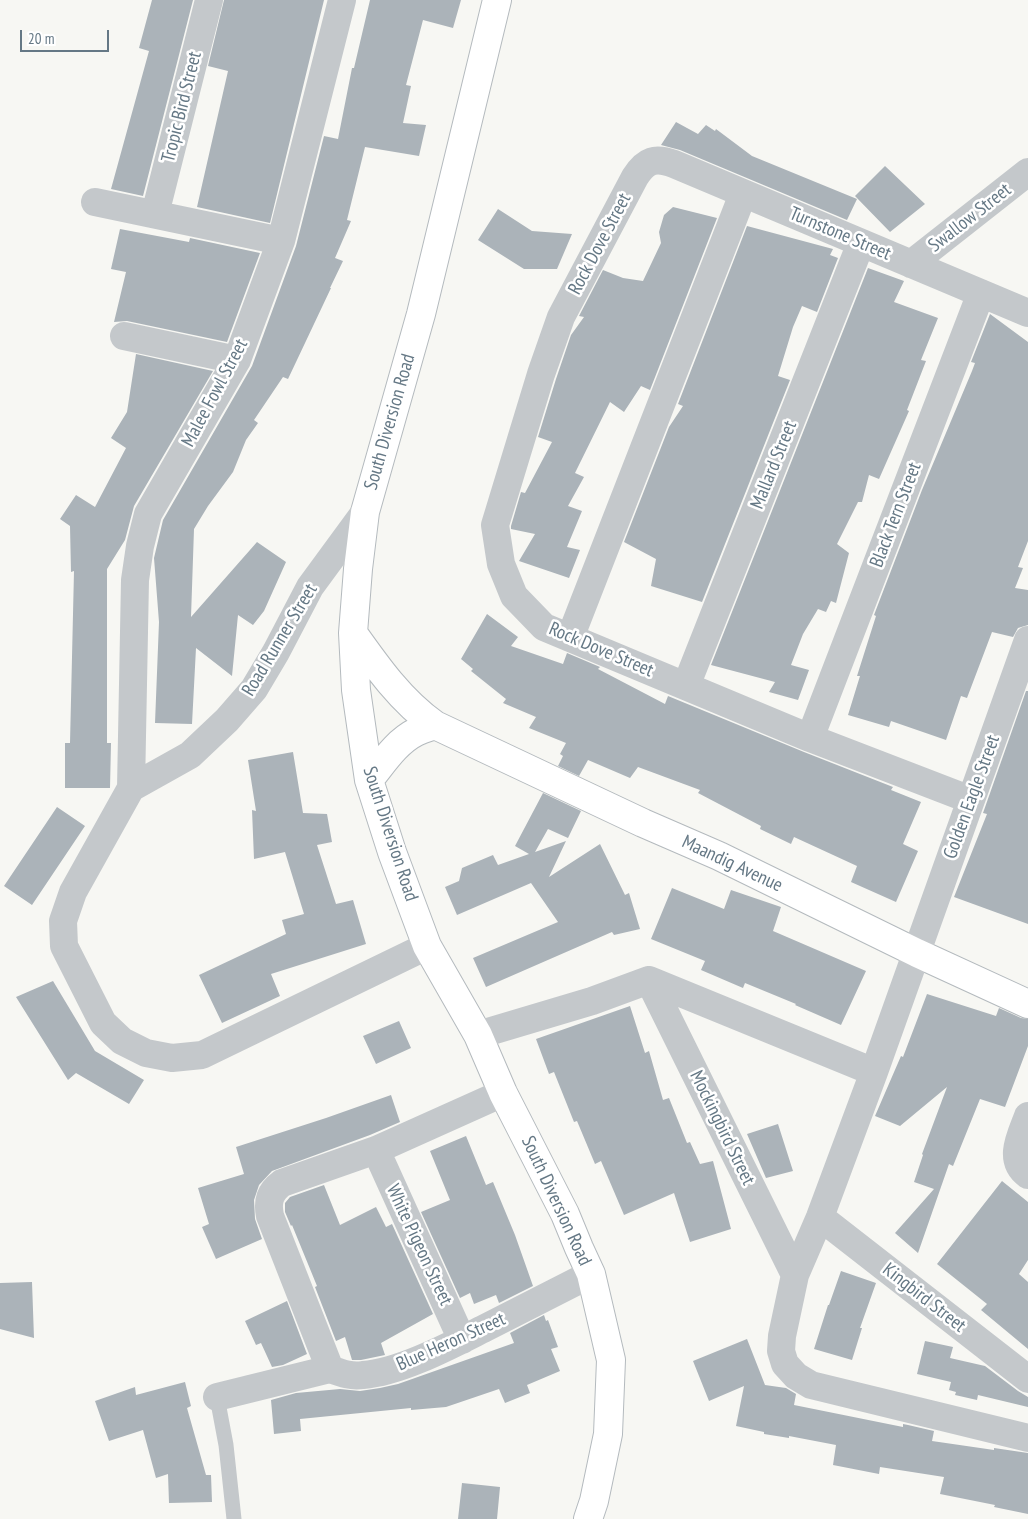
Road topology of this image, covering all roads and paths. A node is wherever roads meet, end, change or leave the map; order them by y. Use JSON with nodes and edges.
{"nodes":[{"id":1,"x":209,"y":0,"type":"edge"},
{"id":2,"x":342,"y":0,"type":"edge"},
{"id":3,"x":497,"y":0,"type":"edge"},
{"id":4,"x":652,"y":161,"type":"joint"},
{"id":5,"x":1028,"y":172,"type":"edge"},
{"id":6,"x":743,"y":194,"type":"junction"},
{"id":7,"x":95,"y":202,"type":"dead end"},
{"id":8,"x":155,"y":214,"type":"junction"},
{"id":9,"x":281,"y":241,"type":"junction"},
{"id":10,"x":861,"y":243,"type":"junction"},
{"id":11,"x":911,"y":264,"type":"junction"},
{"id":12,"x":981,"y":293,"type":"junction"},
{"id":13,"x":1028,"y":313,"type":"edge"},
{"id":14,"x":124,"y":336,"type":"dead end"},
{"id":15,"x":237,"y":360,"type":"junction"},
{"id":16,"x":366,"y":512,"type":"junction"},
{"id":17,"x":354,"y":633,"type":"junction"},
{"id":18,"x":570,"y":638,"type":"junction"},
{"id":19,"x":1028,"y":640,"type":"edge"},
{"id":20,"x":686,"y":686,"type":"junction"},
{"id":21,"x":435,"y":725,"type":"junction"},
{"id":22,"x":810,"y":738,"type":"junction"},
{"id":23,"x":369,"y":780,"type":"junction"},
{"id":24,"x":131,"y":788,"type":"junction"},
{"id":25,"x":971,"y":800,"type":"junction"},
{"id":26,"x":427,"y":946,"type":"junction"},
{"id":27,"x":917,"y":953,"type":"junction"},
{"id":28,"x":649,"y":980,"type":"junction"},
{"id":29,"x":1028,"y":1004,"type":"edge"},
{"id":30,"x":478,"y":1035,"type":"junction"},
{"id":31,"x":874,"y":1072,"type":"junction"},
{"id":32,"x":503,"y":1092,"type":"junction"},
{"id":33,"x":1028,"y":1116,"type":"edge"},
{"id":34,"x":376,"y":1150,"type":"junction"},
{"id":35,"x":1028,"y":1175,"type":"edge"},
{"id":36,"x":820,"y":1217,"type":"junction"},
{"id":37,"x":591,"y":1274,"type":"junction"},
{"id":38,"x":795,"y":1275,"type":"junction"},
{"id":39,"x":462,"y":1340,"type":"junction"},
{"id":40,"x":330,"y":1369,"type":"junction"},
{"id":41,"x":1028,"y":1379,"type":"edge"},
{"id":42,"x":217,"y":1397,"type":"joint"},
{"id":43,"x":1028,"y":1438,"type":"edge"},
{"id":44,"x":234,"y":1519,"type":"edge"},
{"id":45,"x":588,"y":1519,"type":"edge"}],
"edges":[{"from":1,"to":8,"type":"street","name":"Tropic Bird Street"},
{"from":2,"to":9,"type":"street","name":"Malee Fowl Street"},
{"from":3,"to":16,"type":"main road","name":"South Diversion Road"},
{"from":4,"to":6,"type":"street","name":"Turnstone Street"},
{"from":4,"to":18,"type":"street","name":"Rock Dove Street"},
{"from":5,"to":11,"type":"street","name":"Swallow Street"},
{"from":6,"to":10,"type":"street","name":"Turnstone Street"},
{"from":6,"to":18,"type":"street"},
{"from":7,"to":8,"type":"street"},
{"from":8,"to":9,"type":"street"},
{"from":9,"to":15,"type":"street","name":"Malee Fowl Street"},
{"from":10,"to":11,"type":"street","name":"Turnstone Street"},
{"from":10,"to":20,"type":"street","name":"Mallard Street"},
{"from":11,"to":12,"type":"street","name":"Turnstone Street"},
{"from":12,"to":13,"type":"street","name":"Turnstone Street"},
{"from":12,"to":22,"type":"street","name":"Black Tern Street"},
{"from":14,"to":15,"type":"street"},
{"from":15,"to":24,"type":"street","name":"Malee Fowl Street"},
{"from":16,"to":17,"type":"main road","name":"South Diversion Road"},
{"from":16,"to":24,"type":"street","name":"Road Runner Street"},
{"from":17,"to":21,"type":"main road","name":"Maandig Avenue"},
{"from":17,"to":23,"type":"main road","name":"South Diversion Road"},
{"from":18,"to":20,"type":"street","name":"Rock Dove Street"},
{"from":19,"to":25,"type":"street","name":"Golden Eagle Street"},
{"from":20,"to":22,"type":"street","name":"Rock Dove Street"},
{"from":21,"to":23,"type":"main road"},
{"from":21,"to":27,"type":"main road","name":"Maandig Avenue"},
{"from":22,"to":25,"type":"street","name":"Rock Dove Street"},
{"from":23,"to":26,"type":"main road","name":"South Diversion Road"},
{"from":24,"to":26,"type":"street"},
{"from":25,"to":27,"type":"street","name":"Golden Eagle Street"},
{"from":26,"to":30,"type":"main road","name":"South Diversion Road"},
{"from":27,"to":29,"type":"main road","name":"Maandig Avenue"},
{"from":27,"to":31,"type":"street","name":"Golden Eagle Street"},
{"from":28,"to":30,"type":"street"},
{"from":28,"to":31,"type":"street"},
{"from":28,"to":38,"type":"street","name":"Mockingbird Street"},
{"from":30,"to":32,"type":"main road","name":"South Diversion Road"},
{"from":31,"to":36,"type":"street","name":"Golden Eagle Street"},
{"from":32,"to":34,"type":"street"},
{"from":32,"to":37,"type":"main road","name":"South Diversion Road"},
{"from":33,"to":35,"type":"street"},
{"from":34,"to":39,"type":"street","name":"White Pigeon Street"},
{"from":34,"to":40,"type":"street"},
{"from":36,"to":38,"type":"street","name":"Golden Eagle Street"},
{"from":36,"to":41,"type":"street","name":"Kingbird Street"},
{"from":37,"to":39,"type":"street","name":"Blue Heron Street"},
{"from":37,"to":45,"type":"main road","name":"South Diversion Road"},
{"from":38,"to":43,"type":"street","name":"Golden Eagle Street"},
{"from":39,"to":40,"type":"street","name":"Blue Heron Street"},
{"from":40,"to":42,"type":"street","name":"Blue Heron Street"},
{"from":42,"to":44,"type":"lane"}]}
